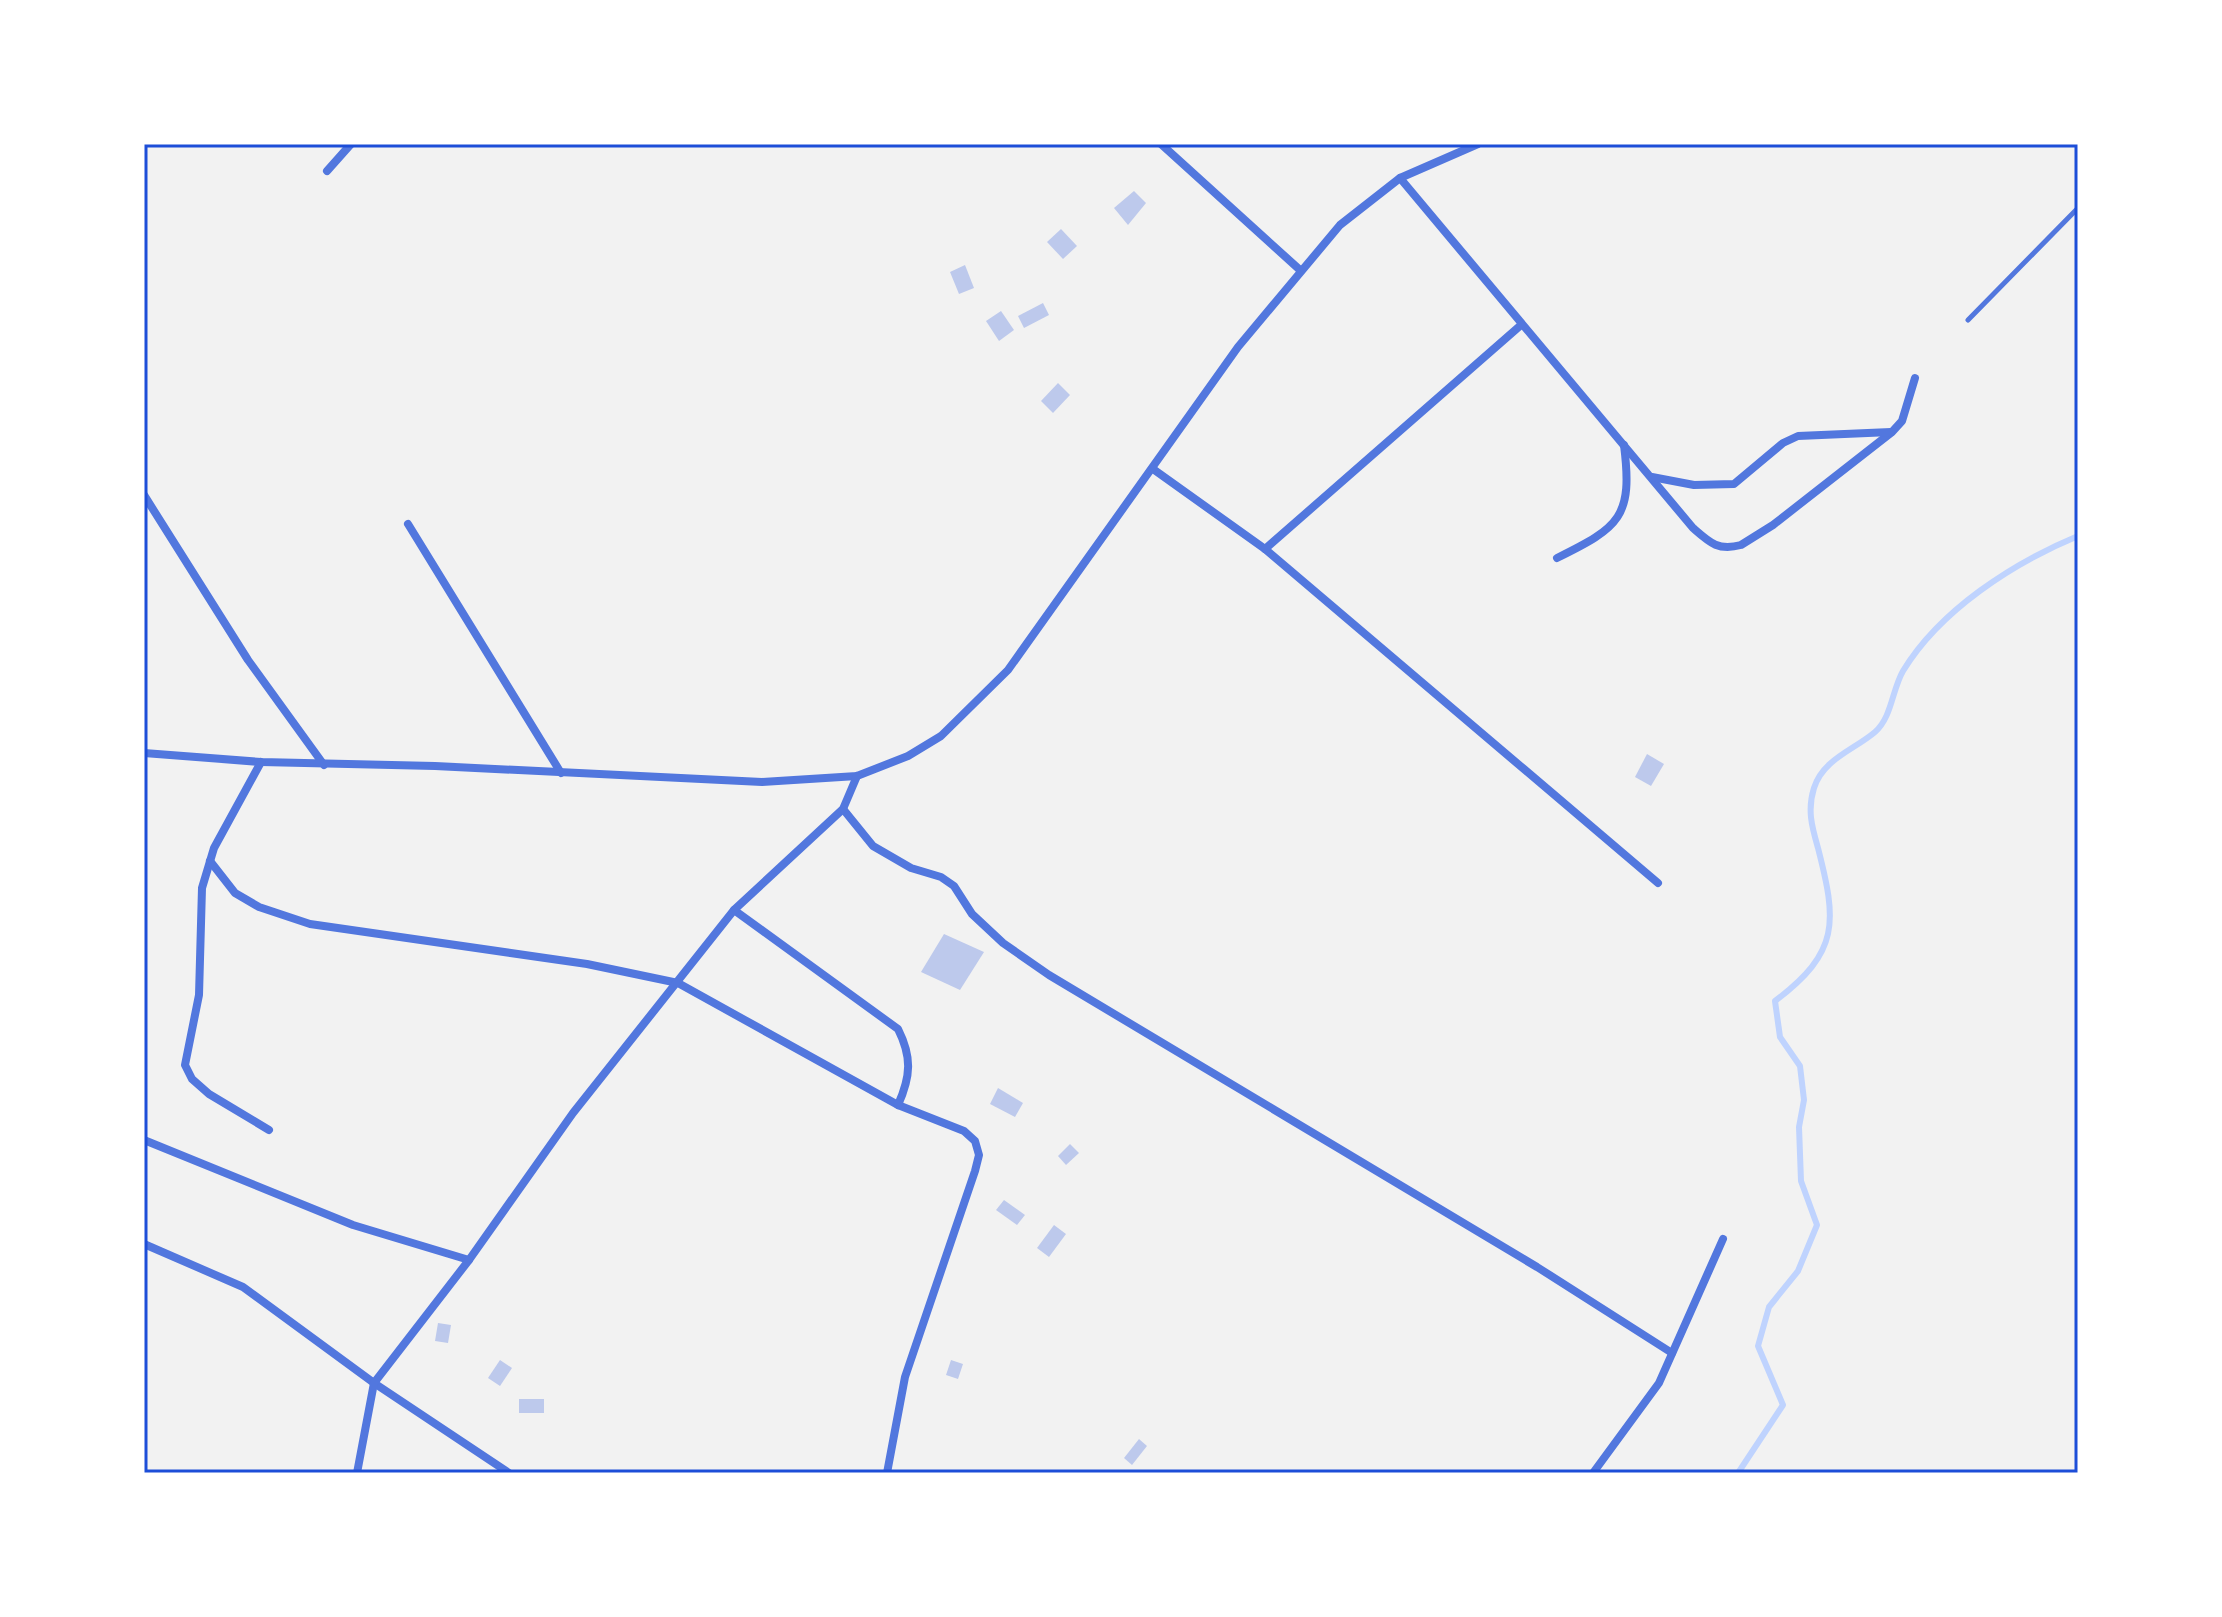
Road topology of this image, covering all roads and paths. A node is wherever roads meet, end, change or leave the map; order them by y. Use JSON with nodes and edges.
{"nodes":[{"id":1,"x":351,"y":144,"type":"edge"},
{"id":2,"x":1161,"y":144,"type":"edge"},
{"id":3,"x":1478,"y":144,"type":"edge"},
{"id":4,"x":327,"y":171,"type":"dead end"},
{"id":5,"x":1400,"y":178,"type":"junction"},
{"id":6,"x":2078,"y":208,"type":"edge"},
{"id":7,"x":1300,"y":270,"type":"junction"},
{"id":8,"x":1968,"y":320,"type":"dead end"},
{"id":9,"x":1521,"y":325,"type":"junction"},
{"id":10,"x":1915,"y":378,"type":"dead end"},
{"id":11,"x":1892,"y":432,"type":"junction"},
{"id":12,"x":1624,"y":445,"type":"junction"},
{"id":13,"x":1153,"y":469,"type":"junction"},
{"id":14,"x":1652,"y":477,"type":"junction"},
{"id":15,"x":144,"y":495,"type":"edge"},
{"id":16,"x":408,"y":524,"type":"dead end"},
{"id":17,"x":1265,"y":549,"type":"junction"},
{"id":18,"x":1557,"y":558,"type":"dead end"},
{"id":19,"x":144,"y":753,"type":"edge"},
{"id":20,"x":261,"y":762,"type":"junction"},
{"id":21,"x":324,"y":765,"type":"junction"},
{"id":22,"x":561,"y":773,"type":"junction"},
{"id":23,"x":857,"y":776,"type":"junction"},
{"id":24,"x":843,"y":809,"type":"junction"},
{"id":25,"x":210,"y":861,"type":"junction"},
{"id":26,"x":1658,"y":883,"type":"dead end"},
{"id":27,"x":734,"y":910,"type":"junction"},
{"id":28,"x":678,"y":983,"type":"junction"},
{"id":29,"x":898,"y":1105,"type":"junction"},
{"id":30,"x":269,"y":1130,"type":"dead end"},
{"id":31,"x":144,"y":1140,"type":"edge"},
{"id":32,"x":1723,"y":1239,"type":"dead end"},
{"id":33,"x":144,"y":1244,"type":"edge"},
{"id":34,"x":469,"y":1260,"type":"junction"},
{"id":35,"x":1672,"y":1353,"type":"junction"},
{"id":36,"x":374,"y":1383,"type":"junction"},
{"id":37,"x":357,"y":1473,"type":"edge"},
{"id":38,"x":509,"y":1473,"type":"edge"},
{"id":39,"x":887,"y":1473,"type":"edge"},
{"id":40,"x":1593,"y":1473,"type":"edge"}],
"edges":[{"from":1,"to":4,"type":"street"},
{"from":2,"to":7,"type":"street"},
{"from":3,"to":5,"type":"street"},
{"from":5,"to":7,"type":"street"},
{"from":5,"to":9,"type":"street"},
{"from":6,"to":8,"type":"lane"},
{"from":7,"to":13,"type":"street"},
{"from":9,"to":12,"type":"street"},
{"from":9,"to":17,"type":"street"},
{"from":10,"to":11,"type":"street"},
{"from":11,"to":14,"type":"street"},
{"from":11,"to":14,"type":"street"},
{"from":12,"to":14,"type":"street"},
{"from":12,"to":18,"type":"street"},
{"from":13,"to":17,"type":"street"},
{"from":13,"to":23,"type":"street"},
{"from":15,"to":21,"type":"street"},
{"from":16,"to":22,"type":"street"},
{"from":17,"to":26,"type":"street"},
{"from":19,"to":20,"type":"street"},
{"from":20,"to":21,"type":"street"},
{"from":20,"to":25,"type":"street"},
{"from":21,"to":22,"type":"street"},
{"from":22,"to":23,"type":"street"},
{"from":23,"to":24,"type":"street"},
{"from":24,"to":27,"type":"street"},
{"from":24,"to":35,"type":"street"},
{"from":25,"to":28,"type":"street"},
{"from":25,"to":30,"type":"street"},
{"from":27,"to":28,"type":"street"},
{"from":27,"to":29,"type":"street"},
{"from":28,"to":29,"type":"street"},
{"from":28,"to":34,"type":"street"},
{"from":29,"to":39,"type":"street"},
{"from":31,"to":34,"type":"street"},
{"from":32,"to":35,"type":"street"},
{"from":33,"to":36,"type":"street"},
{"from":34,"to":36,"type":"street"},
{"from":35,"to":40,"type":"street"},
{"from":36,"to":37,"type":"street"},
{"from":36,"to":38,"type":"street"}]}
